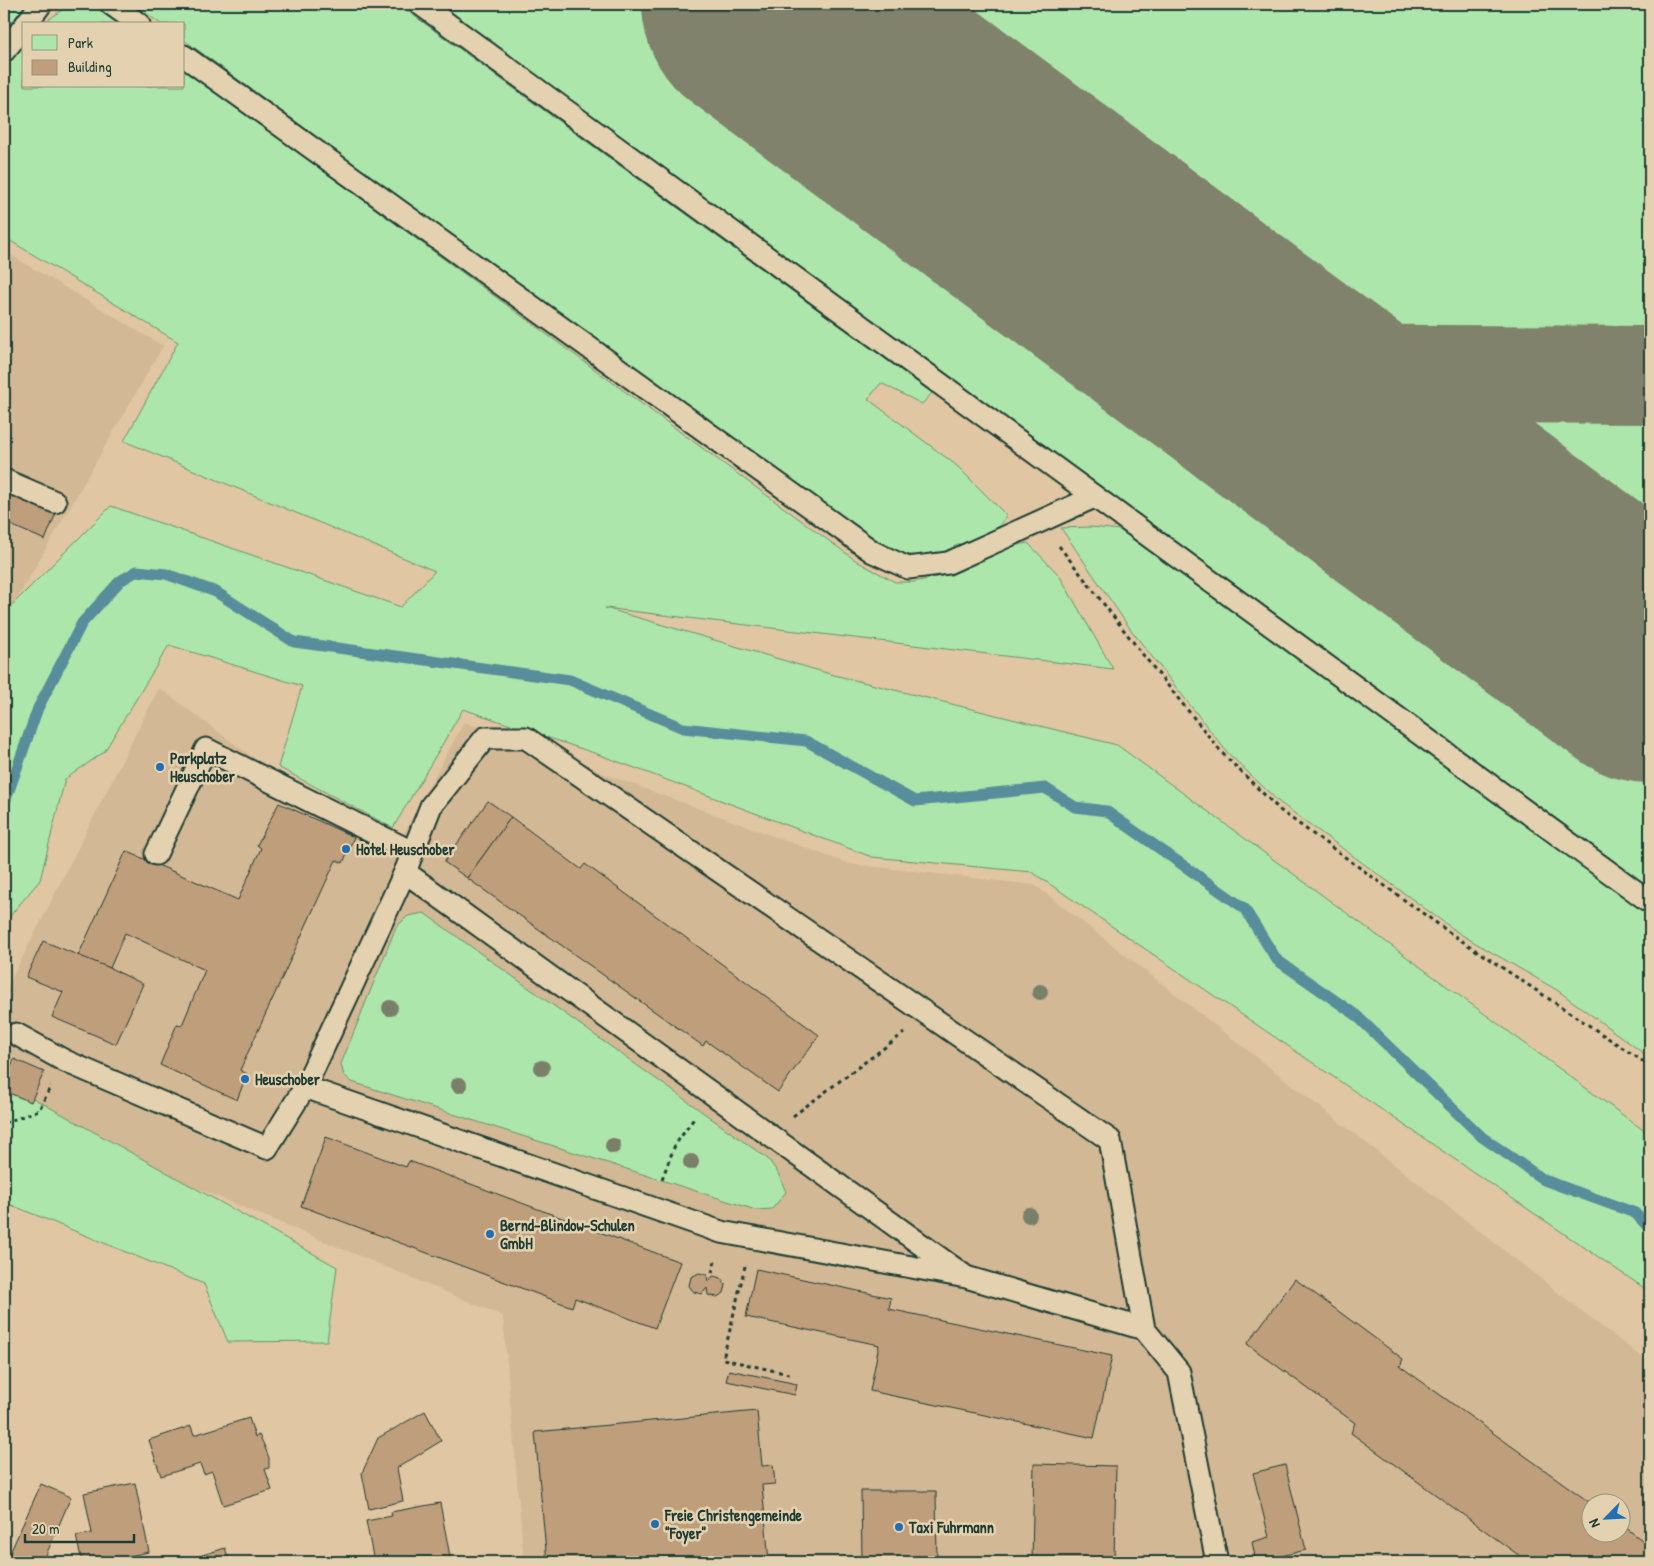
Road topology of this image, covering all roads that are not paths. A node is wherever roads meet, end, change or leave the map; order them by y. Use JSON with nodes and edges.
{"nodes":[{"id":1,"x":41,"y":4,"type":"edge"},
{"id":2,"x":111,"y":4,"type":"edge"},
{"id":3,"x":420,"y":4,"type":"edge"},
{"id":4,"x":28,"y":22,"type":"edge"},
{"id":5,"x":135,"y":22,"type":"edge"},
{"id":6,"x":22,"y":29,"type":"edge"},
{"id":7,"x":4,"y":51,"type":"edge"},
{"id":8,"x":185,"y":57,"type":"edge"},
{"id":9,"x":4,"y":480,"type":"edge"},
{"id":10,"x":1094,"y":497,"type":"junction"},
{"id":11,"x":55,"y":502,"type":"dead end"},
{"id":12,"x":156,"y":854,"type":"dead end"},
{"id":13,"x":408,"y":862,"type":"junction"},
{"id":14,"x":1650,"y":902,"type":"edge"},
{"id":15,"x":16,"y":1034,"type":"dead end"},
{"id":16,"x":305,"y":1087,"type":"junction"},
{"id":17,"x":966,"y":1277,"type":"junction"},
{"id":18,"x":1144,"y":1329,"type":"junction"},
{"id":19,"x":1217,"y":1562,"type":"edge"}],
"edges":[{"from":1,"to":4,"type":"lane"},
{"from":2,"to":5,"type":"lane"},
{"from":3,"to":10,"type":"lane"},
{"from":6,"to":7,"type":"lane"},
{"from":8,"to":10,"type":"lane"},
{"from":9,"to":11,"type":"lane"},
{"from":10,"to":14,"type":"lane"},
{"from":12,"to":13,"type":"lane"},
{"from":13,"to":16,"type":"lane"},
{"from":13,"to":17,"type":"lane"},
{"from":13,"to":18,"type":"lane"},
{"from":15,"to":16,"type":"lane"},
{"from":16,"to":17,"type":"lane"},
{"from":17,"to":18,"type":"lane"},
{"from":18,"to":19,"type":"lane"}]}
